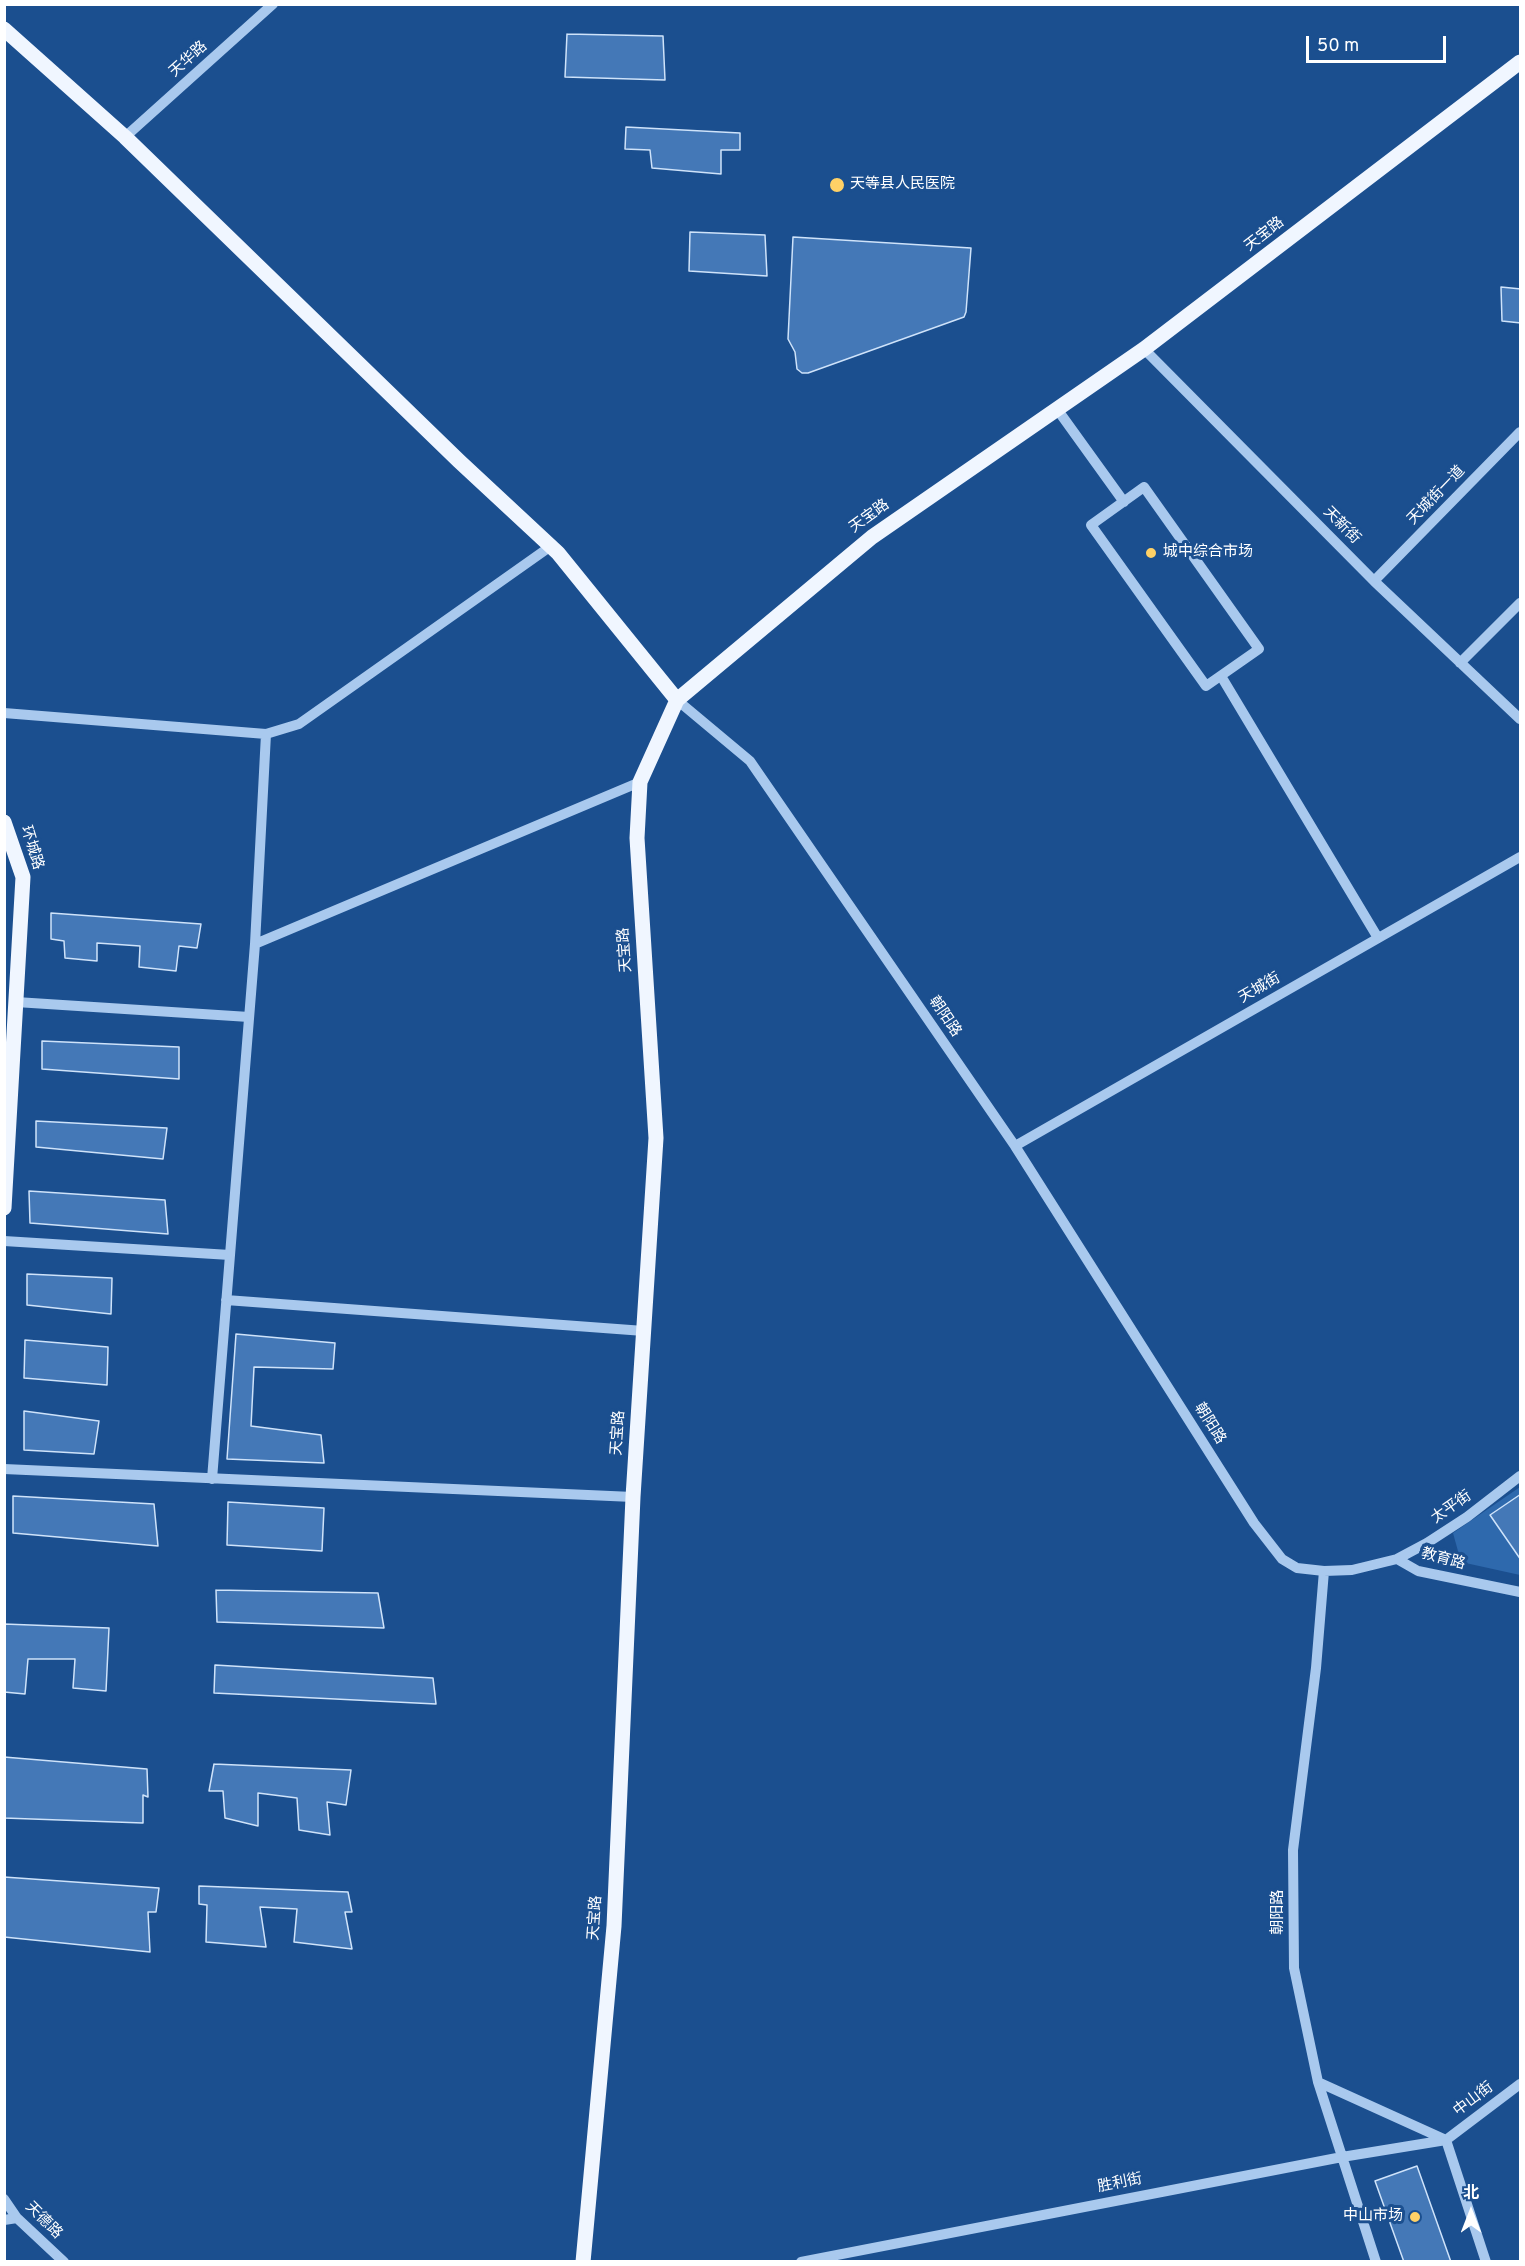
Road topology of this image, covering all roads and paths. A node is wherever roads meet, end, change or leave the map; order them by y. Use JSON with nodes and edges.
{"nodes":[{"id":1,"x":273,"y":4,"type":"edge"},
{"id":2,"x":4,"y":29,"type":"edge"},
{"id":3,"x":1521,"y":62,"type":"edge"},
{"id":4,"x":125,"y":137,"type":"junction"},
{"id":5,"x":1144,"y":349,"type":"junction"},
{"id":6,"x":1057,"y":409,"type":"junction"},
{"id":7,"x":1521,"y":432,"type":"edge"},
{"id":8,"x":1124,"y":502,"type":"junction"},
{"id":9,"x":551,"y":546,"type":"junction"},
{"id":10,"x":1374,"y":581,"type":"junction"},
{"id":11,"x":1521,"y":603,"type":"edge"},
{"id":12,"x":1460,"y":663,"type":"junction"},
{"id":13,"x":1221,"y":676,"type":"junction"},
{"id":14,"x":677,"y":700,"type":"junction"},
{"id":15,"x":4,"y":712,"type":"edge"},
{"id":16,"x":1521,"y":719,"type":"edge"},
{"id":17,"x":266,"y":734,"type":"junction"},
{"id":18,"x":640,"y":782,"type":"junction"},
{"id":19,"x":4,"y":822,"type":"edge"},
{"id":20,"x":1521,"y":857,"type":"edge"},
{"id":21,"x":1378,"y":938,"type":"junction"},
{"id":22,"x":255,"y":944,"type":"junction"},
{"id":23,"x":16,"y":1002,"type":"junction"},
{"id":24,"x":249,"y":1017,"type":"junction"},
{"id":25,"x":1015,"y":1146,"type":"junction"},
{"id":26,"x":4,"y":1208,"type":"edge"},
{"id":27,"x":4,"y":1241,"type":"edge"},
{"id":28,"x":230,"y":1255,"type":"junction"},
{"id":29,"x":226,"y":1300,"type":"junction"},
{"id":30,"x":644,"y":1331,"type":"junction"},
{"id":31,"x":4,"y":1469,"type":"edge"},
{"id":32,"x":1521,"y":1476,"type":"edge"},
{"id":33,"x":212,"y":1479,"type":"junction"},
{"id":34,"x":633,"y":1497,"type":"junction"},
{"id":35,"x":1397,"y":1559,"type":"junction"},
{"id":36,"x":1324,"y":1571,"type":"junction"},
{"id":37,"x":1521,"y":1592,"type":"edge"},
{"id":38,"x":1318,"y":2082,"type":"junction"},
{"id":39,"x":1521,"y":2084,"type":"edge"},
{"id":40,"x":1446,"y":2140,"type":"junction"},
{"id":41,"x":1342,"y":2157,"type":"junction"},
{"id":42,"x":4,"y":2199,"type":"edge"},
{"id":43,"x":17,"y":2218,"type":"junction"},
{"id":44,"x":4,"y":2220,"type":"edge"},
{"id":45,"x":64,"y":2262,"type":"edge"},
{"id":46,"x":583,"y":2262,"type":"edge"},
{"id":47,"x":801,"y":2262,"type":"edge"},
{"id":48,"x":1376,"y":2262,"type":"edge"},
{"id":49,"x":1486,"y":2262,"type":"edge"}],
"edges":[{"from":1,"to":4,"type":"street","name":"天华路"},
{"from":2,"to":4,"type":"main road"},
{"from":3,"to":5,"type":"main road","name":"天宝路"},
{"from":4,"to":9,"type":"main road"},
{"from":5,"to":6,"type":"main road","name":"天宝路"},
{"from":5,"to":10,"type":"street","name":"天新街"},
{"from":6,"to":8,"type":"street"},
{"from":6,"to":14,"type":"main road","name":"天宝路"},
{"from":7,"to":10,"type":"street","name":"天城街一道"},
{"from":8,"to":13,"type":"street"},
{"from":8,"to":13,"type":"street"},
{"from":9,"to":14,"type":"main road"},
{"from":9,"to":17,"type":"street"},
{"from":10,"to":12,"type":"street","name":"天新街"},
{"from":11,"to":12,"type":"street"},
{"from":12,"to":16,"type":"street","name":"天新街"},
{"from":13,"to":21,"type":"street"},
{"from":14,"to":18,"type":"main road","name":"天宝路"},
{"from":14,"to":25,"type":"street","name":"朝阳路"},
{"from":15,"to":17,"type":"street"},
{"from":17,"to":22,"type":"street"},
{"from":18,"to":22,"type":"street"},
{"from":18,"to":30,"type":"main road","name":"天宝路"},
{"from":19,"to":23,"type":"main road","name":"环城路"},
{"from":20,"to":21,"type":"street","name":"天城街"},
{"from":21,"to":25,"type":"street","name":"天城街"},
{"from":22,"to":24,"type":"street"},
{"from":23,"to":24,"type":"street"},
{"from":23,"to":26,"type":"main road","name":"环城路"},
{"from":24,"to":28,"type":"street"},
{"from":25,"to":36,"type":"street","name":"朝阳路"},
{"from":27,"to":28,"type":"street"},
{"from":28,"to":29,"type":"street"},
{"from":29,"to":30,"type":"street"},
{"from":29,"to":33,"type":"street"},
{"from":30,"to":34,"type":"main road","name":"天宝路"},
{"from":31,"to":33,"type":"street"},
{"from":32,"to":35,"type":"street","name":"太平街"},
{"from":33,"to":34,"type":"street"},
{"from":34,"to":46,"type":"main road","name":"天宝路"},
{"from":35,"to":36,"type":"street","name":"教育路"},
{"from":35,"to":37,"type":"street","name":"教育路"},
{"from":36,"to":38,"type":"street","name":"朝阳路"},
{"from":38,"to":40,"type":"street"},
{"from":38,"to":41,"type":"street","name":"朝阳路"},
{"from":39,"to":40,"type":"street","name":"中山街"},
{"from":40,"to":41,"type":"street","name":"胜利街"},
{"from":40,"to":49,"type":"street"},
{"from":41,"to":47,"type":"street","name":"胜利街"},
{"from":41,"to":48,"type":"street","name":"朝阳路"},
{"from":42,"to":43,"type":"street","name":"天德路"},
{"from":43,"to":44,"type":"street"},
{"from":43,"to":45,"type":"street","name":"天德路"}]}
